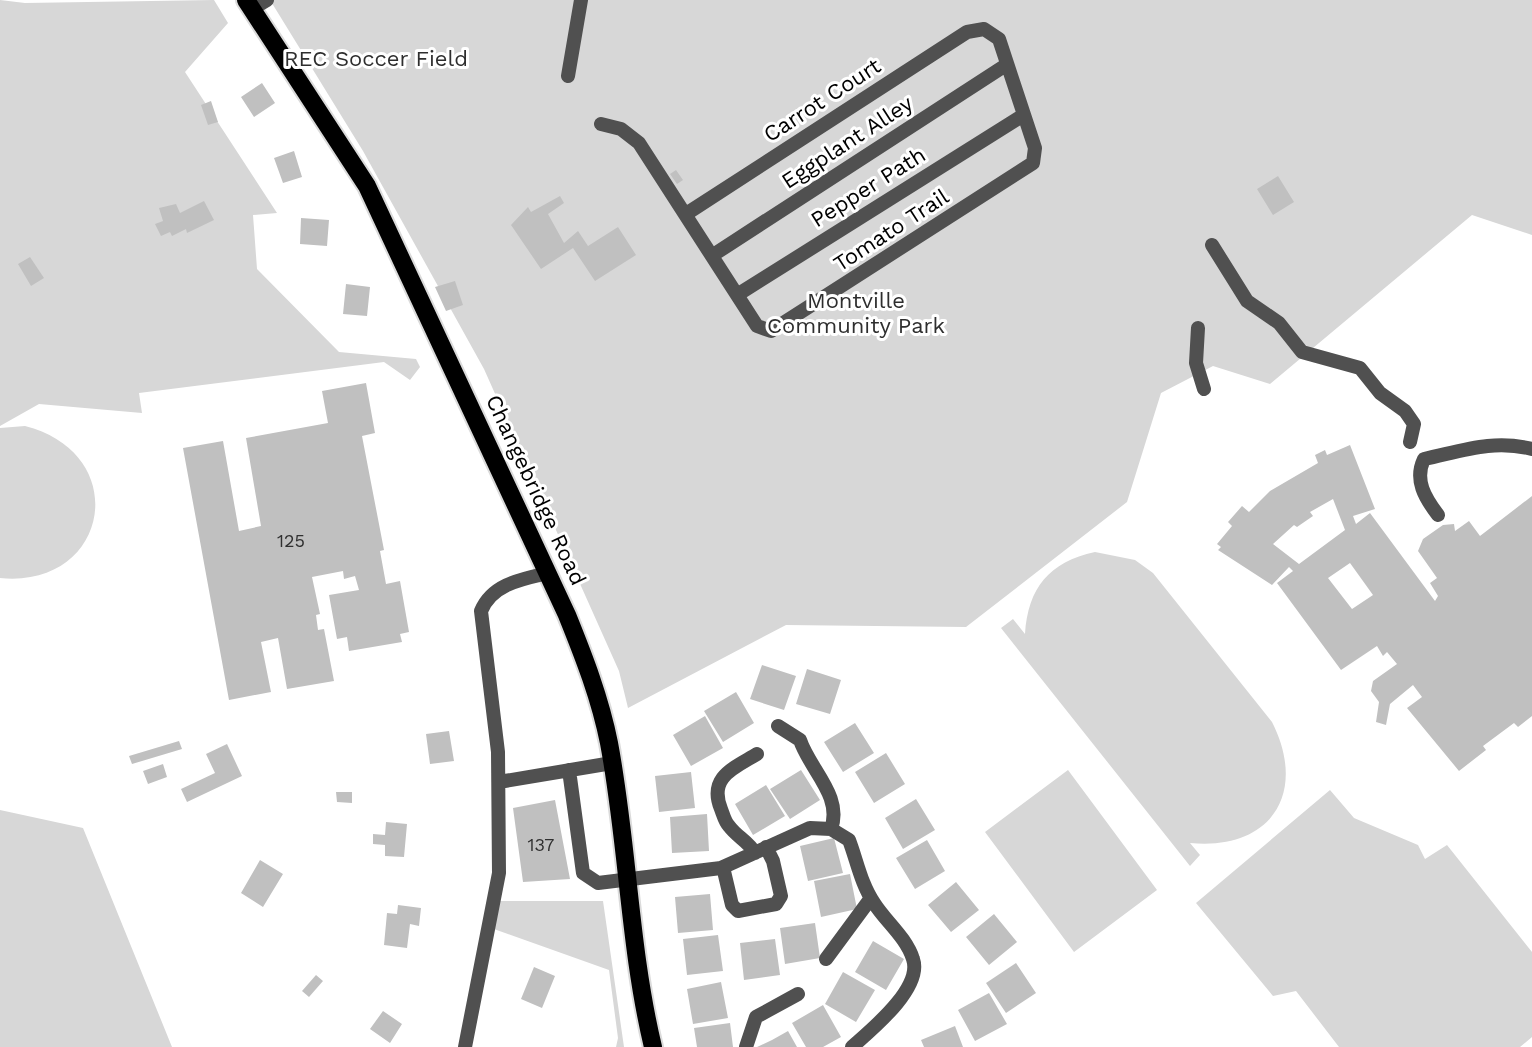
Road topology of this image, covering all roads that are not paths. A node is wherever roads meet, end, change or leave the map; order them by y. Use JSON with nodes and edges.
{"nodes":[{"id":1,"x":581,"y":0,"type":"edge"},
{"id":2,"x":255,"y":3,"type":"edge"},
{"id":3,"x":1006,"y":65,"type":"junction"},
{"id":4,"x":568,"y":76,"type":"dead end"},
{"id":5,"x":1022,"y":116,"type":"junction"},
{"id":6,"x":601,"y":124,"type":"dead end"},
{"id":7,"x":686,"y":214,"type":"junction"},
{"id":8,"x":1212,"y":245,"type":"dead end"},
{"id":9,"x":713,"y":255,"type":"junction"},
{"id":10,"x":737,"y":295,"type":"junction"},
{"id":11,"x":1198,"y":328,"type":"dead end"},
{"id":12,"x":1204,"y":389,"type":"dead end"},
{"id":13,"x":1410,"y":442,"type":"dead end"},
{"id":14,"x":1532,"y":449,"type":"edge"},
{"id":15,"x":1438,"y":515,"type":"dead end"},
{"id":16,"x":548,"y":573,"type":"junction"},
{"id":17,"x":778,"y":726,"type":"dead end"},
{"id":18,"x":757,"y":754,"type":"dead end"},
{"id":19,"x":612,"y":763,"type":"junction"},
{"id":20,"x":569,"y":770,"type":"junction"},
{"id":21,"x":499,"y":782,"type":"junction"},
{"id":22,"x":831,"y":829,"type":"junction"},
{"id":23,"x":761,"y":850,"type":"junction"},
{"id":24,"x":723,"y":867,"type":"junction"},
{"id":25,"x":628,"y":880,"type":"junction"},
{"id":26,"x":871,"y":898,"type":"junction"},
{"id":27,"x":826,"y":959,"type":"dead end"},
{"id":28,"x":798,"y":994,"type":"dead end"},
{"id":29,"x":465,"y":1047,"type":"edge"},
{"id":30,"x":653,"y":1047,"type":"edge"},
{"id":31,"x":746,"y":1047,"type":"edge"},
{"id":32,"x":852,"y":1047,"type":"edge"}],
"edges":[{"from":1,"to":4,"type":"street"},
{"from":2,"to":16,"type":"main road","name":"Changebridge Road"},
{"from":3,"to":5,"type":"street"},
{"from":3,"to":7,"type":"street","name":"Carrot Court"},
{"from":3,"to":9,"type":"street","name":"Eggplant Alley"},
{"from":5,"to":10,"type":"street","name":"Pepper Path"},
{"from":5,"to":10,"type":"street","name":"Tomato Trail"},
{"from":6,"to":7,"type":"street"},
{"from":7,"to":9,"type":"street"},
{"from":8,"to":13,"type":"street"},
{"from":9,"to":10,"type":"street"},
{"from":11,"to":12,"type":"street"},
{"from":14,"to":15,"type":"street"},
{"from":16,"to":19,"type":"main road","name":"Changebridge Road"},
{"from":16,"to":21,"type":"street"},
{"from":17,"to":22,"type":"street"},
{"from":18,"to":23,"type":"street"},
{"from":19,"to":20,"type":"street"},
{"from":19,"to":25,"type":"main road","name":"Changebridge Road"},
{"from":20,"to":21,"type":"street"},
{"from":20,"to":25,"type":"street"},
{"from":21,"to":29,"type":"street"},
{"from":22,"to":23,"type":"street"},
{"from":22,"to":26,"type":"street"},
{"from":23,"to":24,"type":"street"},
{"from":23,"to":24,"type":"street"},
{"from":24,"to":25,"type":"street"},
{"from":25,"to":30,"type":"main road","name":"Changebridge Road"},
{"from":26,"to":27,"type":"street"},
{"from":26,"to":32,"type":"street"},
{"from":28,"to":31,"type":"street"}]}
